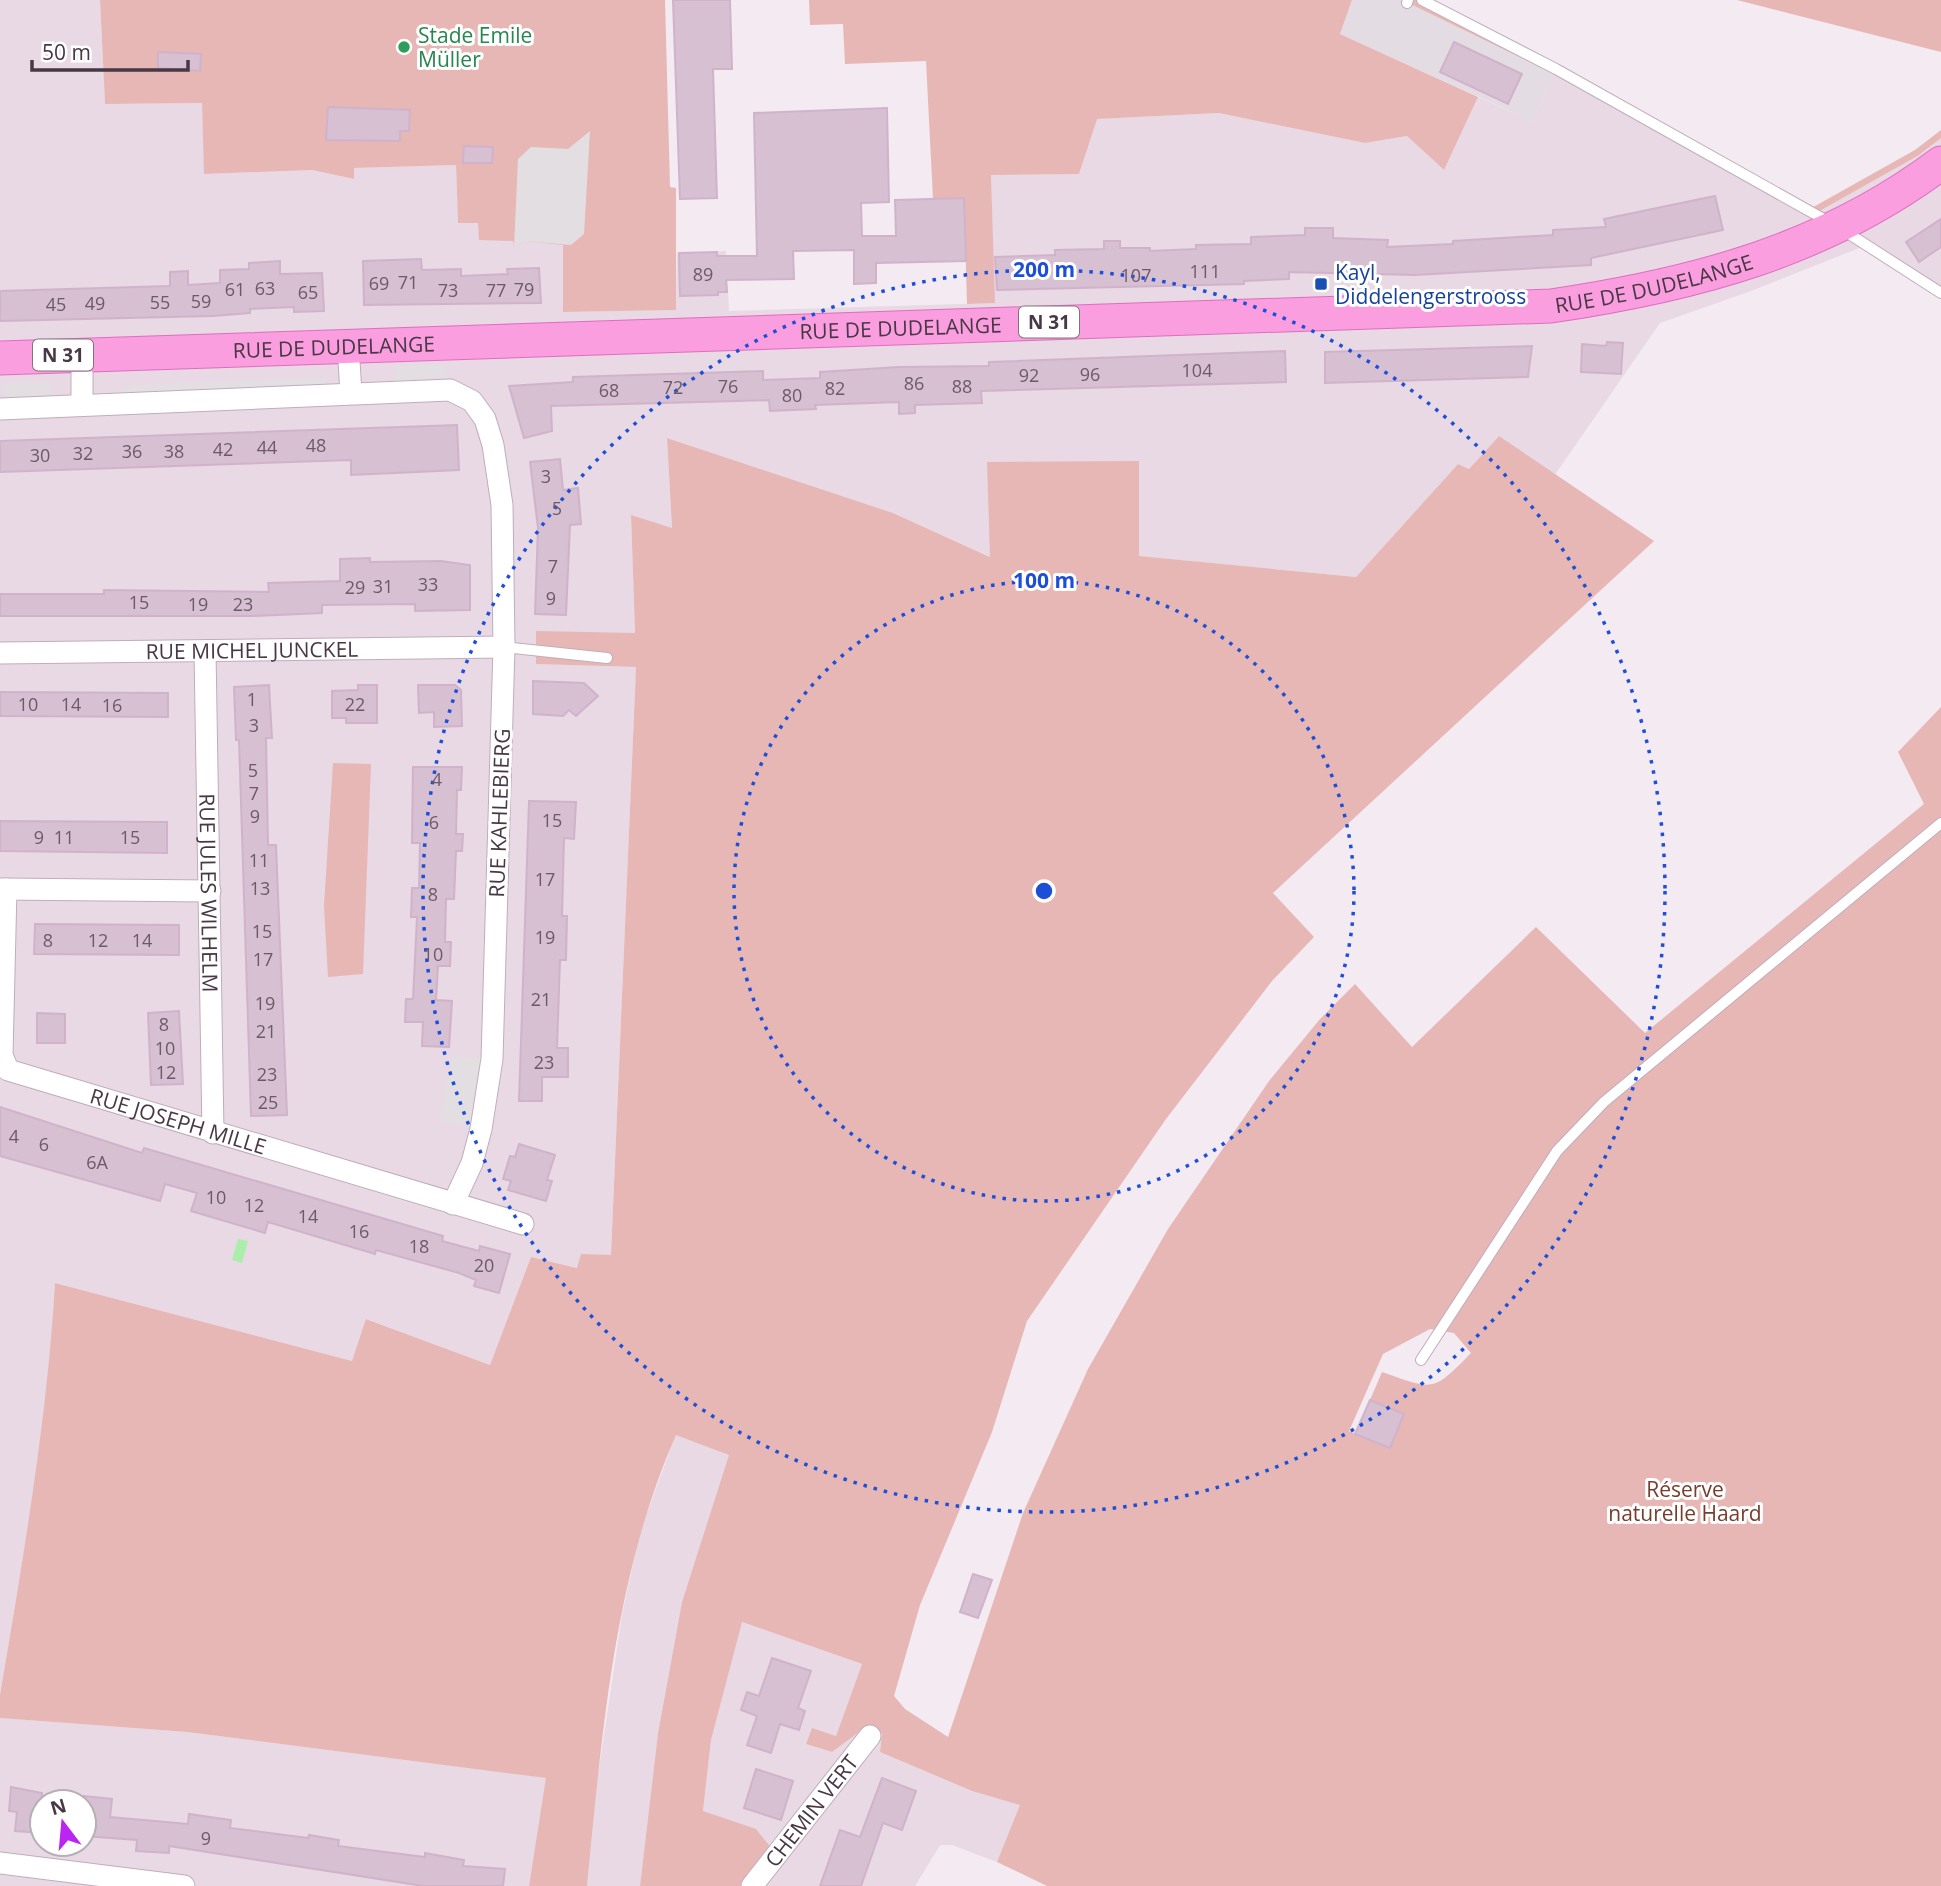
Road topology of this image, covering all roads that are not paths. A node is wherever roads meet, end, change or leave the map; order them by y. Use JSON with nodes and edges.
{"nodes":[{"id":1,"x":1422,"y":0,"type":"edge"},
{"id":2,"x":1941,"y":163,"type":"edge"},
{"id":3,"x":1836,"y":226,"type":"junction"},
{"id":4,"x":1941,"y":293,"type":"edge"},
{"id":5,"x":348,"y":346,"type":"junction"},
{"id":6,"x":82,"y":354,"type":"junction"},
{"id":7,"x":0,"y":358,"type":"edge"},
{"id":8,"x":351,"y":393,"type":"junction"},
{"id":9,"x":82,"y":405,"type":"junction"},
{"id":10,"x":0,"y":409,"type":"edge"},
{"id":11,"x":503,"y":647,"type":"junction"},
{"id":12,"x":205,"y":651,"type":"junction"},
{"id":13,"x":0,"y":653,"type":"edge"},
{"id":14,"x":607,"y":658,"type":"dead end"},
{"id":15,"x":1941,"y":823,"type":"edge"},
{"id":16,"x":3,"y":889,"type":"edge"},
{"id":17,"x":210,"y":891,"type":"junction"},
{"id":18,"x":214,"y":1133,"type":"junction"},
{"id":19,"x":453,"y":1203,"type":"junction"},
{"id":20,"x":523,"y":1224,"type":"dead end"},
{"id":21,"x":1421,"y":1360,"type":"dead end"},
{"id":22,"x":870,"y":1736,"type":"dead end"},
{"id":23,"x":0,"y":1863,"type":"edge"},
{"id":24,"x":184,"y":1886,"type":"edge"},
{"id":25,"x":752,"y":1886,"type":"edge"}],
"edges":[{"from":1,"to":3,"type":"lane"},
{"from":2,"to":3,"type":"main road","name":"RUE DE DUDELANGE","number":"N 31"},
{"from":3,"to":4,"type":"lane"},
{"from":3,"to":5,"type":"main road","name":"RUE DE DUDELANGE","number":"N 31"},
{"from":5,"to":6,"type":"main road","name":"RUE DE DUDELANGE","number":"N 31"},
{"from":5,"to":8,"type":"street"},
{"from":6,"to":7,"type":"main road","name":"RUE DE DUDELANGE","number":"N 31"},
{"from":6,"to":9,"type":"street"},
{"from":8,"to":9,"type":"street"},
{"from":8,"to":11,"type":"street","name":"RUE KAHLEBIERG"},
{"from":9,"to":10,"type":"street"},
{"from":11,"to":12,"type":"street","name":"RUE MICHEL JUNCKEL"},
{"from":11,"to":14,"type":"lane"},
{"from":11,"to":19,"type":"street","name":"RUE KAHLEBIERG"},
{"from":12,"to":13,"type":"street","name":"RUE MICHEL JUNCKEL"},
{"from":12,"to":17,"type":"street","name":"RUE JULES WILHELM"},
{"from":15,"to":21,"type":"lane"},
{"from":16,"to":17,"type":"street"},
{"from":16,"to":18,"type":"street","name":"RUE JOSEPH MILLE"},
{"from":17,"to":18,"type":"street","name":"RUE JULES WILHELM"},
{"from":18,"to":19,"type":"street","name":"RUE JOSEPH MILLE"},
{"from":19,"to":20,"type":"street","name":"RUE JOSEPH MILLE"},
{"from":22,"to":25,"type":"street","name":"CHEMIN VERT"},
{"from":23,"to":24,"type":"street"}]}
